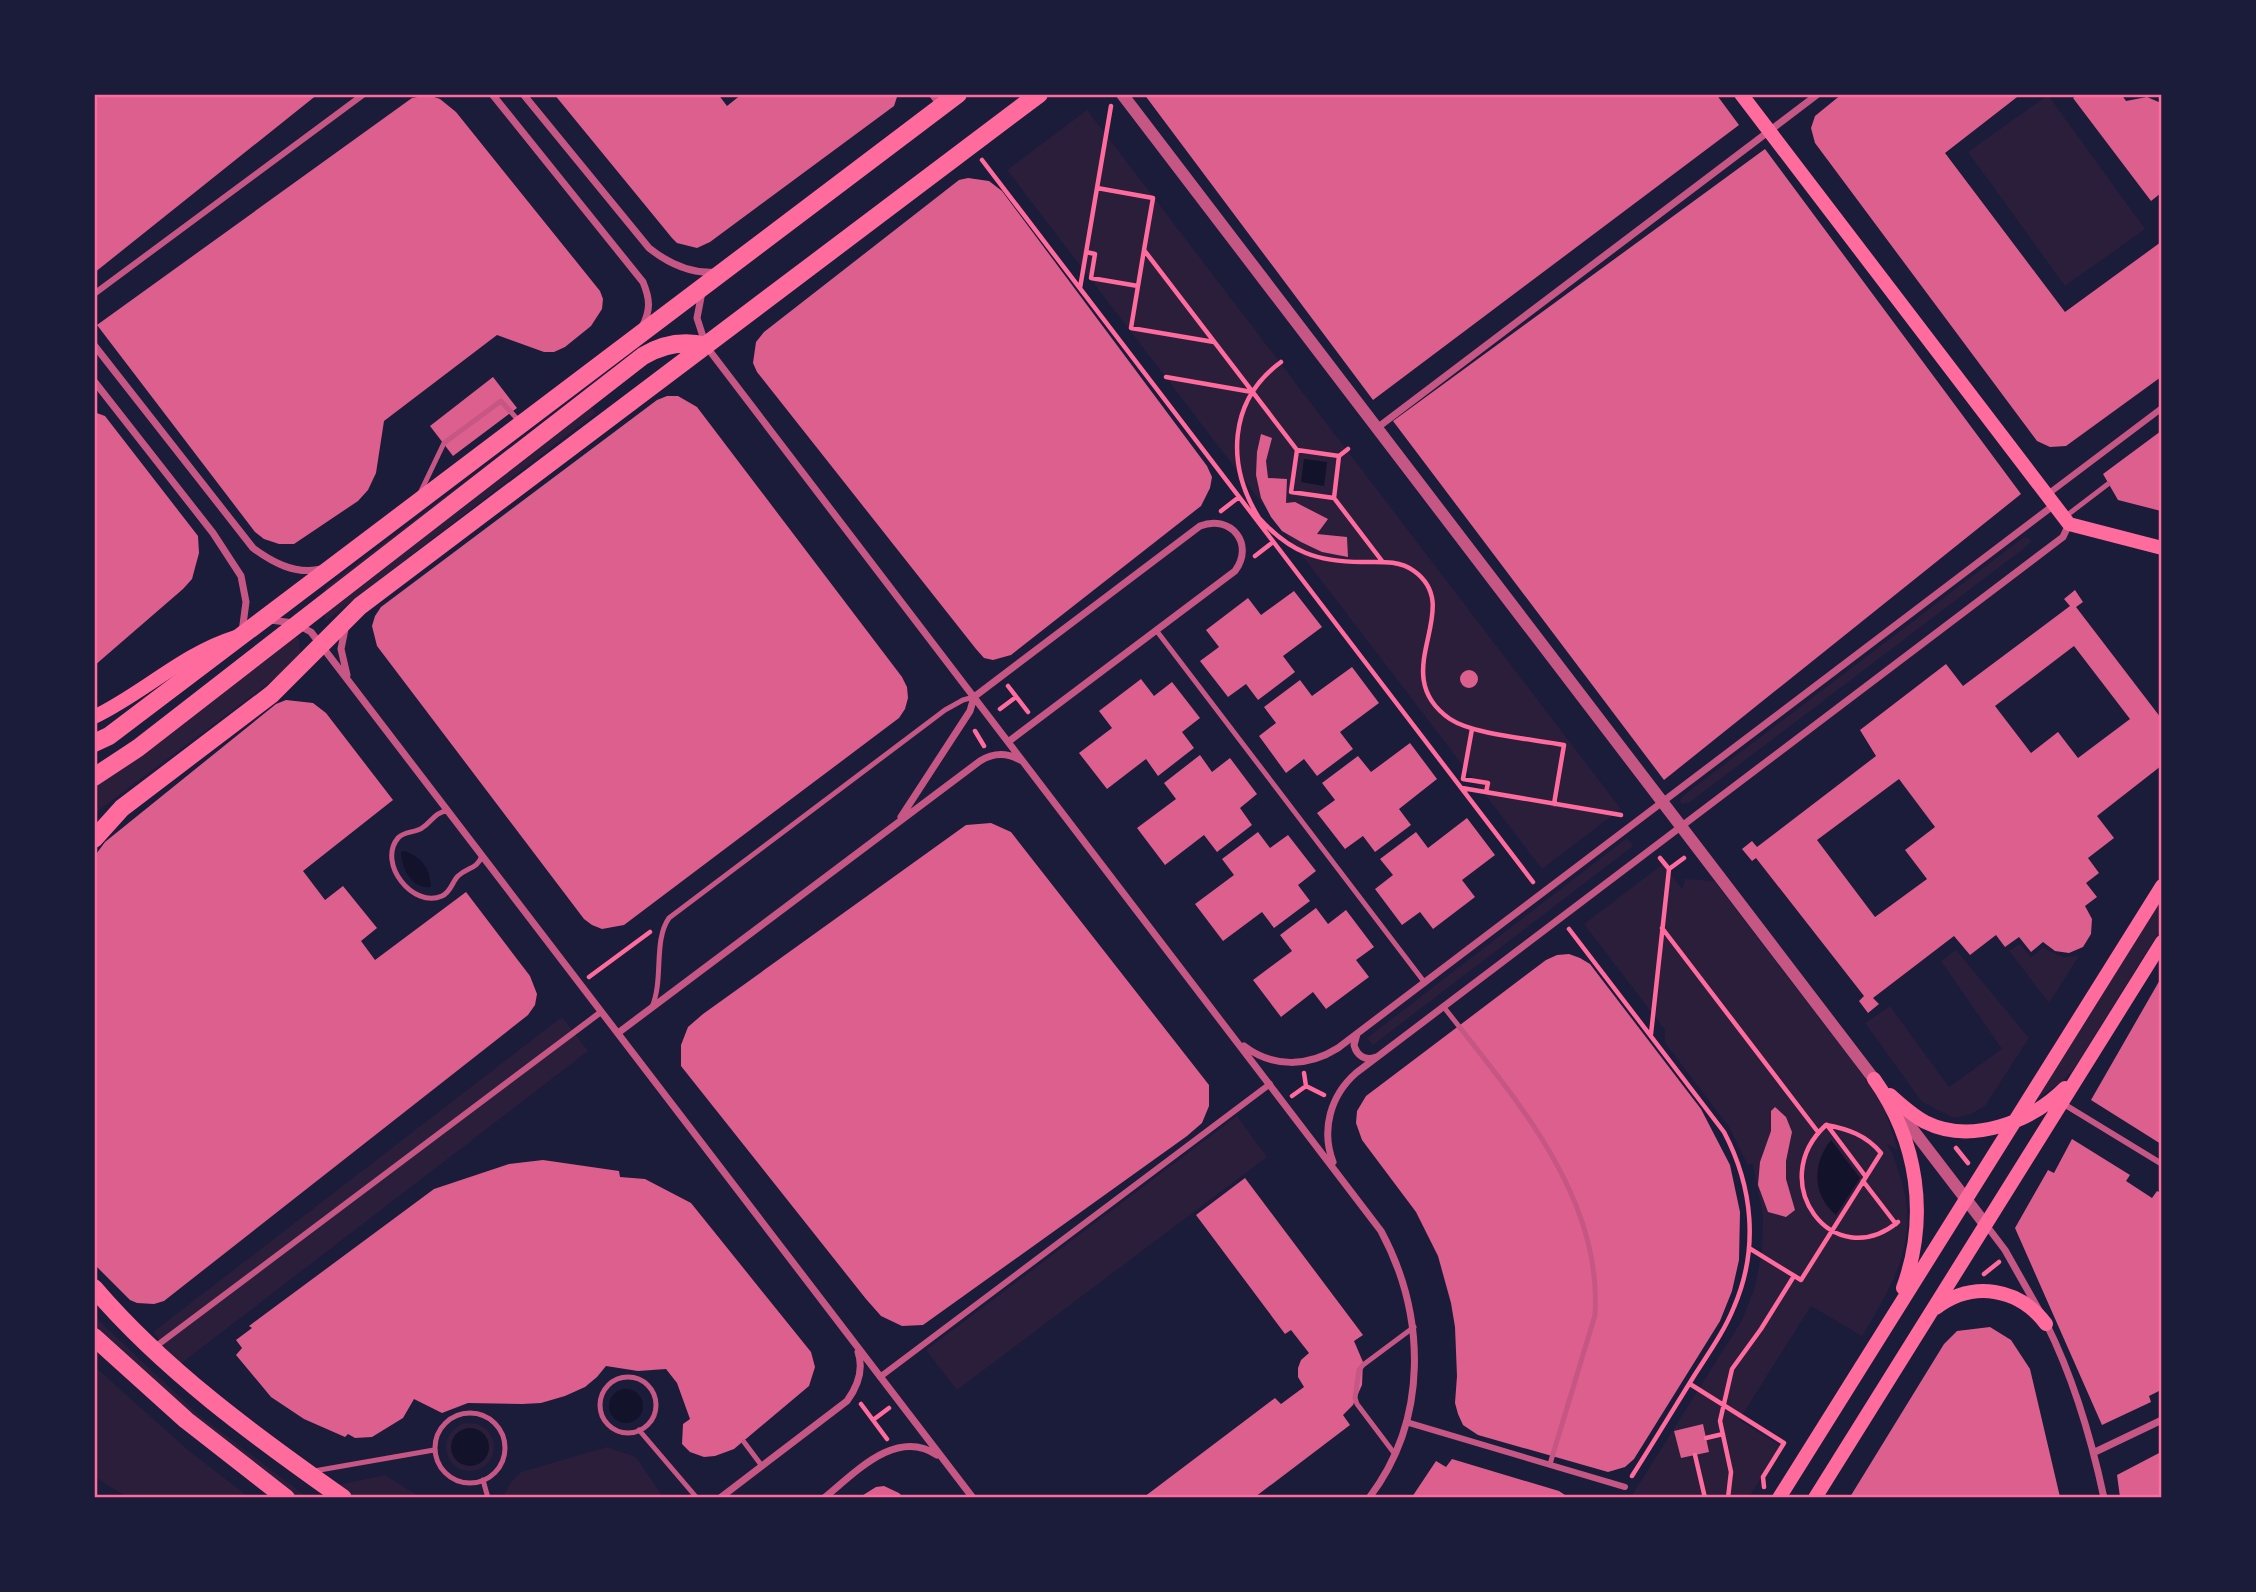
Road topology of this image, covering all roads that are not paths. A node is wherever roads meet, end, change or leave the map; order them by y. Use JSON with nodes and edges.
{"nodes":[{"id":1,"x":364,"y":94,"type":"edge"},
{"id":2,"x":492,"y":94,"type":"edge"},
{"id":3,"x":958,"y":94,"type":"edge"},
{"id":4,"x":1039,"y":94,"type":"edge"},
{"id":5,"x":1122,"y":94,"type":"edge"},
{"id":6,"x":1741,"y":94,"type":"edge"},
{"id":7,"x":1818,"y":94,"type":"edge"},
{"id":8,"x":525,"y":95,"type":"edge"},
{"id":9,"x":937,"y":101,"type":"edge"},
{"id":10,"x":1769,"y":131,"type":"junction"},
{"id":11,"x":732,"y":265,"type":"junction"},
{"id":12,"x":706,"y":284,"type":"junction"},
{"id":13,"x":94,"y":294,"type":"edge"},
{"id":14,"x":639,"y":334,"type":"junction"},
{"id":15,"x":94,"y":345,"type":"edge"},
{"id":16,"x":706,"y":346,"type":"junction"},
{"id":17,"x":94,"y":381,"type":"edge"},
{"id":18,"x":2161,"y":408,"type":"edge"},
{"id":19,"x":522,"y":424,"type":"junction"},
{"id":20,"x":1377,"y":428,"type":"junction"},
{"id":21,"x":2108,"y":484,"type":"dead end"},
{"id":22,"x":2050,"y":500,"type":"junction"},
{"id":23,"x":415,"y":504,"type":"junction"},
{"id":24,"x":2066,"y":521,"type":"junction"},
{"id":25,"x":2161,"y":548,"type":"edge"},
{"id":26,"x":333,"y":566,"type":"junction"},
{"id":27,"x":360,"y":606,"type":"junction"},
{"id":28,"x":260,"y":621,"type":"junction"},
{"id":29,"x":1156,"y":630,"type":"junction"},
{"id":30,"x":240,"y":636,"type":"junction"},
{"id":31,"x":321,"y":645,"type":"junction"},
{"id":32,"x":352,"y":686,"type":"junction"},
{"id":33,"x":974,"y":697,"type":"junction"},
{"id":34,"x":94,"y":717,"type":"edge"},
{"id":35,"x":99,"y":739,"type":"edge"},
{"id":36,"x":1008,"y":742,"type":"junction"},
{"id":37,"x":138,"y":748,"type":"junction"},
{"id":38,"x":1025,"y":763,"type":"junction"},
{"id":39,"x":94,"y":768,"type":"edge"},
{"id":40,"x":94,"y":777,"type":"edge"},
{"id":41,"x":1663,"y":802,"type":"junction"},
{"id":42,"x":448,"y":811,"type":"junction"},
{"id":43,"x":897,"y":824,"type":"junction"},
{"id":44,"x":1681,"y":826,"type":"junction"},
{"id":45,"x":94,"y":839,"type":"edge"},
{"id":46,"x":482,"y":856,"type":"junction"},
{"id":47,"x":2161,"y":886,"type":"edge"},
{"id":48,"x":2161,"y":942,"type":"edge"},
{"id":49,"x":1425,"y":983,"type":"junction"},
{"id":50,"x":1443,"y":1006,"type":"junction"},
{"id":51,"x":651,"y":1008,"type":"junction"},
{"id":52,"x":601,"y":1012,"type":"junction"},
{"id":53,"x":1358,"y":1033,"type":"junction"},
{"id":54,"x":618,"y":1034,"type":"junction"},
{"id":55,"x":1231,"y":1034,"type":"junction"},
{"id":56,"x":1377,"y":1057,"type":"junction"},
{"id":57,"x":2085,"y":1065,"type":"junction"},
{"id":58,"x":1874,"y":1080,"type":"junction"},
{"id":59,"x":1270,"y":1084,"type":"junction"},
{"id":60,"x":2061,"y":1102,"type":"junction"},
{"id":61,"x":2015,"y":1121,"type":"junction"},
{"id":62,"x":2161,"y":1164,"type":"edge"},
{"id":63,"x":1343,"y":1180,"type":"junction"},
{"id":64,"x":1966,"y":1199,"type":"junction"},
{"id":65,"x":1985,"y":1224,"type":"junction"},
{"id":66,"x":94,"y":1288,"type":"edge"},
{"id":67,"x":1926,"y":1319,"type":"junction"},
{"id":68,"x":2046,"y":1324,"type":"junction"},
{"id":69,"x":1413,"y":1326,"type":"junction"},
{"id":70,"x":1885,"y":1328,"type":"junction"},
{"id":71,"x":94,"y":1337,"type":"edge"},
{"id":72,"x":854,"y":1342,"type":"junction"},
{"id":73,"x":154,"y":1348,"type":"junction"},
{"id":74,"x":880,"y":1377,"type":"junction"},
{"id":75,"x":2161,"y":1420,"type":"edge"},
{"id":76,"x":1406,"y":1422,"type":"junction"},
{"id":77,"x":639,"y":1430,"type":"junction"},
{"id":78,"x":744,"y":1442,"type":"dead end"},
{"id":79,"x":434,"y":1450,"type":"junction"},
{"id":80,"x":2095,"y":1452,"type":"junction"},
{"id":81,"x":1394,"y":1453,"type":"junction"},
{"id":82,"x":946,"y":1462,"type":"junction"},
{"id":83,"x":1550,"y":1464,"type":"junction"},
{"id":84,"x":762,"y":1466,"type":"junction"},
{"id":85,"x":307,"y":1472,"type":"junction"},
{"id":86,"x":483,"y":1480,"type":"junction"},
{"id":87,"x":1625,"y":1487,"type":"road end"},
{"id":88,"x":1773,"y":1496,"type":"edge"},
{"id":89,"x":286,"y":1497,"type":"edge"},
{"id":90,"x":343,"y":1497,"type":"edge"},
{"id":91,"x":488,"y":1497,"type":"edge"},
{"id":92,"x":697,"y":1497,"type":"edge"},
{"id":93,"x":720,"y":1497,"type":"edge"},
{"id":94,"x":824,"y":1497,"type":"edge"},
{"id":95,"x":973,"y":1497,"type":"edge"},
{"id":96,"x":1369,"y":1497,"type":"edge"},
{"id":97,"x":1815,"y":1497,"type":"edge"},
{"id":98,"x":2104,"y":1497,"type":"edge"}],
"edges":[{"from":1,"to":13,"type":"street"},
{"from":2,"to":14,"type":"street"},
{"from":3,"to":9,"type":"main road"},
{"from":4,"to":16,"type":"main road"},
{"from":5,"to":20,"type":"street"},
{"from":6,"to":10,"type":"main road"},
{"from":7,"to":10,"type":"street"},
{"from":8,"to":11,"type":"street"},
{"from":9,"to":11,"type":"main road"},
{"from":10,"to":20,"type":"street"},
{"from":10,"to":22,"type":"main road"},
{"from":11,"to":12,"type":"main road"},
{"from":12,"to":14,"type":"main road"},
{"from":12,"to":16,"type":"street"},
{"from":14,"to":19,"type":"main road"},
{"from":15,"to":26,"type":"street"},
{"from":16,"to":27,"type":"main road"},
{"from":16,"to":33,"type":"street"},
{"from":16,"to":37,"type":"main road"},
{"from":17,"to":30,"type":"street"},
{"from":18,"to":22,"type":"street"},
{"from":19,"to":23,"type":"main road"},
{"from":19,"to":23,"type":"lane"},
{"from":20,"to":41,"type":"street"},
{"from":21,"to":24,"type":"lane"},
{"from":22,"to":24,"type":"main road"},
{"from":22,"to":41,"type":"street"},
{"from":23,"to":26,"type":"main road"},
{"from":24,"to":25,"type":"main road"},
{"from":24,"to":44,"type":"street"},
{"from":26,"to":28,"type":"main road"},
{"from":27,"to":31,"type":"main road"},
{"from":27,"to":32,"type":"street"},
{"from":28,"to":30,"type":"main road"},
{"from":28,"to":31,"type":"street"},
{"from":29,"to":33,"type":"street"},
{"from":29,"to":36,"type":"street"},
{"from":29,"to":49,"type":"lane"},
{"from":30,"to":34,"type":"main road"},
{"from":30,"to":35,"type":"main road"},
{"from":31,"to":32,"type":"street"},
{"from":31,"to":45,"type":"main road"},
{"from":32,"to":42,"type":"street"},
{"from":33,"to":36,"type":"street"},
{"from":33,"to":43,"type":"street"},
{"from":33,"to":51,"type":"lane"},
{"from":36,"to":38,"type":"street"},
{"from":37,"to":39,"type":"main road"},
{"from":37,"to":40,"type":"main road"},
{"from":38,"to":43,"type":"street"},
{"from":38,"to":55,"type":"street"},
{"from":41,"to":44,"type":"street"},
{"from":41,"to":49,"type":"street"},
{"from":42,"to":46,"type":"street"},
{"from":42,"to":46,"type":"lane"},
{"from":43,"to":51,"type":"street"},
{"from":44,"to":50,"type":"street"},
{"from":44,"to":58,"type":"street"},
{"from":46,"to":52,"type":"street"},
{"from":47,"to":61,"type":"main road"},
{"from":48,"to":57,"type":"main road"},
{"from":49,"to":53,"type":"street"},
{"from":50,"to":56,"type":"street"},
{"from":50,"to":83,"type":"lane"},
{"from":51,"to":54,"type":"street"},
{"from":52,"to":54,"type":"street"},
{"from":52,"to":73,"type":"street"},
{"from":53,"to":55,"type":"street"},
{"from":53,"to":56,"type":"street"},
{"from":54,"to":72,"type":"street"},
{"from":55,"to":59,"type":"street"},
{"from":56,"to":63,"type":"street"},
{"from":57,"to":60,"type":"main road"},
{"from":57,"to":61,"type":"main road"},
{"from":58,"to":61,"type":"main road"},
{"from":58,"to":64,"type":"street"},
{"from":58,"to":70,"type":"main road"},
{"from":59,"to":63,"type":"street"},
{"from":59,"to":74,"type":"street"},
{"from":60,"to":62,"type":"street"},
{"from":60,"to":65,"type":"main road"},
{"from":61,"to":64,"type":"main road"},
{"from":63,"to":69,"type":"street"},
{"from":64,"to":65,"type":"street"},
{"from":64,"to":70,"type":"main road"},
{"from":65,"to":67,"type":"main road"},
{"from":65,"to":68,"type":"street"},
{"from":66,"to":73,"type":"main road"},
{"from":67,"to":68,"type":"main road"},
{"from":67,"to":97,"type":"main road"},
{"from":68,"to":80,"type":"street"},
{"from":69,"to":76,"type":"street"},
{"from":69,"to":81,"type":"lane"},
{"from":70,"to":88,"type":"main road"},
{"from":71,"to":89,"type":"main road"},
{"from":72,"to":74,"type":"street"},
{"from":72,"to":84,"type":"street"},
{"from":73,"to":85,"type":"main road"},
{"from":74,"to":82,"type":"street"},
{"from":75,"to":80,"type":"street"},
{"from":76,"to":81,"type":"street"},
{"from":76,"to":83,"type":"street"},
{"from":77,"to":77,"type":"lane"},
{"from":77,"to":92,"type":"lane"},
{"from":78,"to":84,"type":"lane"},
{"from":79,"to":85,"type":"lane"},
{"from":79,"to":86,"type":"lane"},
{"from":79,"to":86,"type":"lane"},
{"from":80,"to":98,"type":"street"},
{"from":81,"to":96,"type":"street"},
{"from":82,"to":94,"type":"street"},
{"from":82,"to":95,"type":"street"},
{"from":83,"to":87,"type":"street"},
{"from":84,"to":93,"type":"street"},
{"from":85,"to":90,"type":"main road"},
{"from":86,"to":91,"type":"lane"}]}
